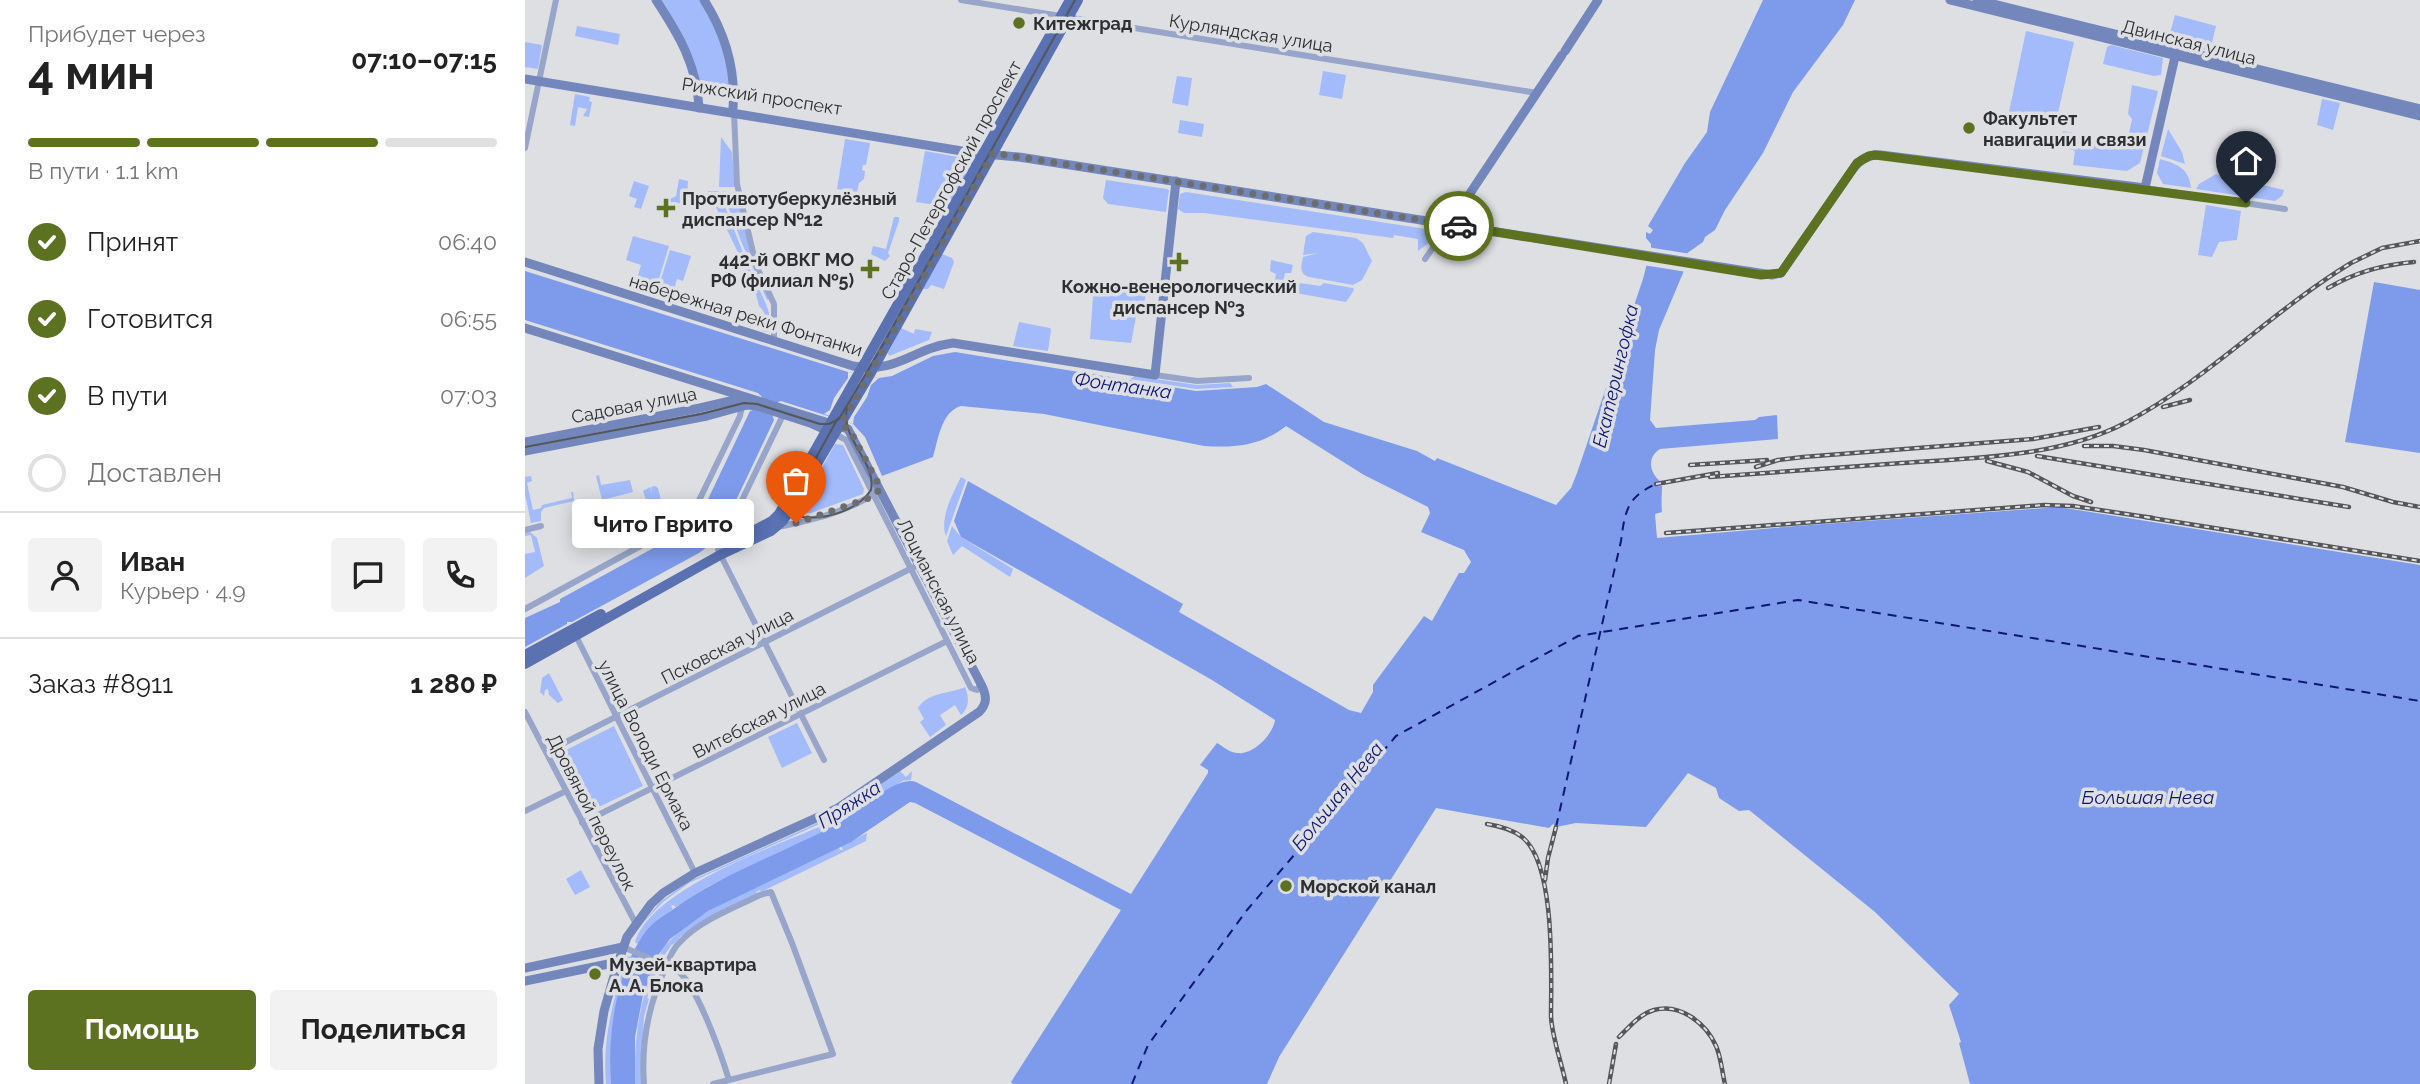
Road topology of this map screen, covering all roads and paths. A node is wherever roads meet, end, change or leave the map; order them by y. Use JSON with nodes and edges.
{"nodes":[{"id":1,"x":556,"y":0,"type":"edge"},
{"id":2,"x":656,"y":0,"type":"edge"},
{"id":3,"x":704,"y":0,"type":"edge"},
{"id":4,"x":961,"y":0,"type":"edge"},
{"id":5,"x":1069,"y":0,"type":"edge"},
{"id":6,"x":1078,"y":0,"type":"edge"},
{"id":7,"x":1598,"y":0,"type":"edge"},
{"id":8,"x":1950,"y":0,"type":"edge"},
{"id":9,"x":1977,"y":0,"type":"edge"},
{"id":10,"x":1064,"y":18,"type":"junction"},
{"id":11,"x":2177,"y":52,"type":"junction"},
{"id":12,"x":525,"y":74,"type":"edge"},
{"id":13,"x":525,"y":79,"type":"edge"},
{"id":14,"x":540,"y":79,"type":"junction"},
{"id":15,"x":1537,"y":93,"type":"junction"},
{"id":16,"x":699,"y":105,"type":"junction"},
{"id":17,"x":2420,"y":109,"type":"edge"},
{"id":18,"x":734,"y":111,"type":"junction"},
{"id":19,"x":2420,"y":116,"type":"edge"},
{"id":20,"x":525,"y":148,"type":"edge"},
{"id":21,"x":987,"y":152,"type":"junction"},
{"id":22,"x":1176,"y":181,"type":"junction"},
{"id":23,"x":2145,"y":188,"type":"junction"},
{"id":24,"x":2285,"y":209,"type":"dead end"},
{"id":25,"x":1449,"y":225,"type":"junction"},
{"id":26,"x":1425,"y":259,"type":"dead end"},
{"id":27,"x":525,"y":262,"type":"edge"},
{"id":28,"x":525,"y":328,"type":"edge"},
{"id":29,"x":774,"y":342,"type":"junction"},
{"id":30,"x":867,"y":372,"type":"junction"},
{"id":31,"x":1155,"y":375,"type":"junction"},
{"id":32,"x":1249,"y":379,"type":"dead end"},
{"id":33,"x":740,"y":398,"type":"junction"},
{"id":34,"x":780,"y":410,"type":"junction"},
{"id":35,"x":835,"y":425,"type":"junction"},
{"id":36,"x":525,"y":442,"type":"edge"},
{"id":37,"x":525,"y":451,"type":"edge"},
{"id":38,"x":877,"y":491,"type":"junction"},
{"id":39,"x":735,"y":518,"type":"junction"},
{"id":40,"x":775,"y":524,"type":"junction"},
{"id":41,"x":541,"y":526,"type":"dead end"},
{"id":42,"x":525,"y":530,"type":"edge"},
{"id":43,"x":758,"y":531,"type":"junction"},
{"id":44,"x":719,"y":552,"type":"junction"},
{"id":45,"x":915,"y":567,"type":"junction"},
{"id":46,"x":927,"y":590,"type":"junction"},
{"id":47,"x":525,"y":609,"type":"edge"},
{"id":48,"x":574,"y":632,"type":"junction"},
{"id":49,"x":947,"y":641,"type":"junction"},
{"id":50,"x":764,"y":642,"type":"junction"},
{"id":51,"x":525,"y":656,"type":"edge"},
{"id":52,"x":525,"y":664,"type":"edge"},
{"id":53,"x":981,"y":683,"type":"junction"},
{"id":54,"x":525,"y":712,"type":"edge"},
{"id":55,"x":800,"y":714,"type":"junction"},
{"id":56,"x":617,"y":717,"type":"junction"},
{"id":57,"x":546,"y":752,"type":"junction"},
{"id":58,"x":824,"y":760,"type":"dead end"},
{"id":59,"x":652,"y":788,"type":"junction"},
{"id":60,"x":566,"y":791,"type":"junction"},
{"id":61,"x":525,"y":811,"type":"edge"},
{"id":62,"x":582,"y":822,"type":"junction"},
{"id":63,"x":695,"y":873,"type":"junction"},
{"id":64,"x":636,"y":924,"type":"junction"},
{"id":65,"x":627,"y":948,"type":"junction"},
{"id":66,"x":618,"y":962,"type":"junction"},
{"id":67,"x":663,"y":964,"type":"junction"},
{"id":68,"x":525,"y":968,"type":"edge"},
{"id":69,"x":525,"y":981,"type":"edge"},
{"id":70,"x":729,"y":1080,"type":"junction"},
{"id":71,"x":599,"y":1084,"type":"edge"},
{"id":72,"x":644,"y":1084,"type":"edge"},
{"id":73,"x":713,"y":1084,"type":"edge"}],
"edges":[{"from":1,"to":14,"type":"street"},
{"from":2,"to":16,"type":"street"},
{"from":3,"to":18,"type":"street"},
{"from":4,"to":10,"type":"street","name":"Курляндская улица"},
{"from":5,"to":10,"type":"main road","name":"Старо-Петергофский проспект"},
{"from":6,"to":10,"type":"main road","name":"Старо-Петергофский проспект"},
{"from":7,"to":15,"type":"street"},
{"from":8,"to":11,"type":"street","name":"Двинская улица"},
{"from":9,"to":11,"type":"street","name":"Двинская улица"},
{"from":10,"to":15,"type":"street","name":"Курляндская улица"},
{"from":10,"to":21,"type":"main road","name":"Старо-Петергофский проспект"},
{"from":11,"to":17,"type":"street","name":"Двинская улица"},
{"from":11,"to":19,"type":"street","name":"Двинская улица"},
{"from":11,"to":23,"type":"street"},
{"from":12,"to":14,"type":"street","name":"Рижский проспект"},
{"from":13,"to":14,"type":"street","name":"Рижский проспект"},
{"from":14,"to":16,"type":"street","name":"Рижский проспект"},
{"from":14,"to":20,"type":"street"},
{"from":15,"to":25,"type":"street"},
{"from":16,"to":18,"type":"street","name":"Рижский проспект"},
{"from":18,"to":21,"type":"street","name":"Рижский проспект"},
{"from":18,"to":29,"type":"street"},
{"from":21,"to":22,"type":"street","name":"Рижский проспект"},
{"from":21,"to":30,"type":"main road","name":"Старо-Петергофский проспект"},
{"from":22,"to":25,"type":"street","name":"Рижский проспект"},
{"from":22,"to":31,"type":"street"},
{"from":23,"to":24,"type":"street"},
{"from":23,"to":25,"type":"street","name":"Рижский проспект"},
{"from":25,"to":26,"type":"street"},
{"from":27,"to":29,"type":"street","name":"набережная реки Фонтанки"},
{"from":28,"to":33,"type":"street"},
{"from":29,"to":30,"type":"street","name":"набережная реки Фонтанки"},
{"from":30,"to":31,"type":"street","name":"набережная реки Фонтанки"},
{"from":30,"to":35,"type":"main road","name":"Старо-Петергофский проспект"},
{"from":31,"to":32,"type":"street","name":"набережная реки Фонтанки"},
{"from":33,"to":34,"type":"street"},
{"from":33,"to":36,"type":"street","name":"Садовая улица"},
{"from":33,"to":37,"type":"street","name":"Садовая улица"},
{"from":33,"to":47,"type":"street"},
{"from":34,"to":35,"type":"street"},
{"from":34,"to":39,"type":"street"},
{"from":35,"to":38,"type":"street","name":"Лоцманская улица"},
{"from":35,"to":40,"type":"main road","name":"Старо-Петергофский проспект"},
{"from":38,"to":40,"type":"street"},
{"from":38,"to":45,"type":"street","name":"Лоцманская улица"},
{"from":39,"to":43,"type":"street"},
{"from":39,"to":44,"type":"street"},
{"from":40,"to":43,"type":"main road"},
{"from":41,"to":42,"type":"street"},
{"from":43,"to":44,"type":"main road"},
{"from":44,"to":48,"type":"main road"},
{"from":44,"to":50,"type":"street"},
{"from":45,"to":46,"type":"street","name":"Лоцманская улица"},
{"from":45,"to":50,"type":"street","name":"Псковская улица"},
{"from":46,"to":49,"type":"street","name":"Лоцманская улица"},
{"from":46,"to":53,"type":"street","name":"Лоцманская улица"},
{"from":48,"to":51,"type":"main road"},
{"from":48,"to":52,"type":"main road"},
{"from":48,"to":56,"type":"street","name":"улица Володи Ермака"},
{"from":49,"to":53,"type":"street","name":"Лоцманская улица"},
{"from":49,"to":55,"type":"street","name":"Витебская улица"},
{"from":50,"to":55,"type":"street"},
{"from":50,"to":56,"type":"street","name":"Псковская улица"},
{"from":53,"to":63,"type":"street","name":"Лоцманская улица"},
{"from":54,"to":57,"type":"street","name":"Дровяной переулок"},
{"from":55,"to":58,"type":"street"},
{"from":55,"to":59,"type":"street","name":"Витебская улица"},
{"from":56,"to":57,"type":"street","name":"Псковская улица"},
{"from":56,"to":59,"type":"street","name":"улица Володи Ермака"},
{"from":57,"to":60,"type":"street","name":"Дровяной переулок"},
{"from":59,"to":62,"type":"street","name":"Витебская улица"},
{"from":59,"to":63,"type":"street","name":"улица Володи Ермака"},
{"from":60,"to":61,"type":"street"},
{"from":60,"to":62,"type":"street","name":"Дровяной переулок"},
{"from":62,"to":64,"type":"street","name":"Дровяной переулок"},
{"from":63,"to":64,"type":"street"},
{"from":64,"to":65,"type":"street"},
{"from":65,"to":66,"type":"street"},
{"from":65,"to":67,"type":"street"},
{"from":65,"to":68,"type":"street"},
{"from":66,"to":69,"type":"street"},
{"from":66,"to":71,"type":"street"},
{"from":67,"to":70,"type":"street"},
{"from":67,"to":70,"type":"street"},
{"from":67,"to":72,"type":"street"},
{"from":70,"to":73,"type":"street"}]}
